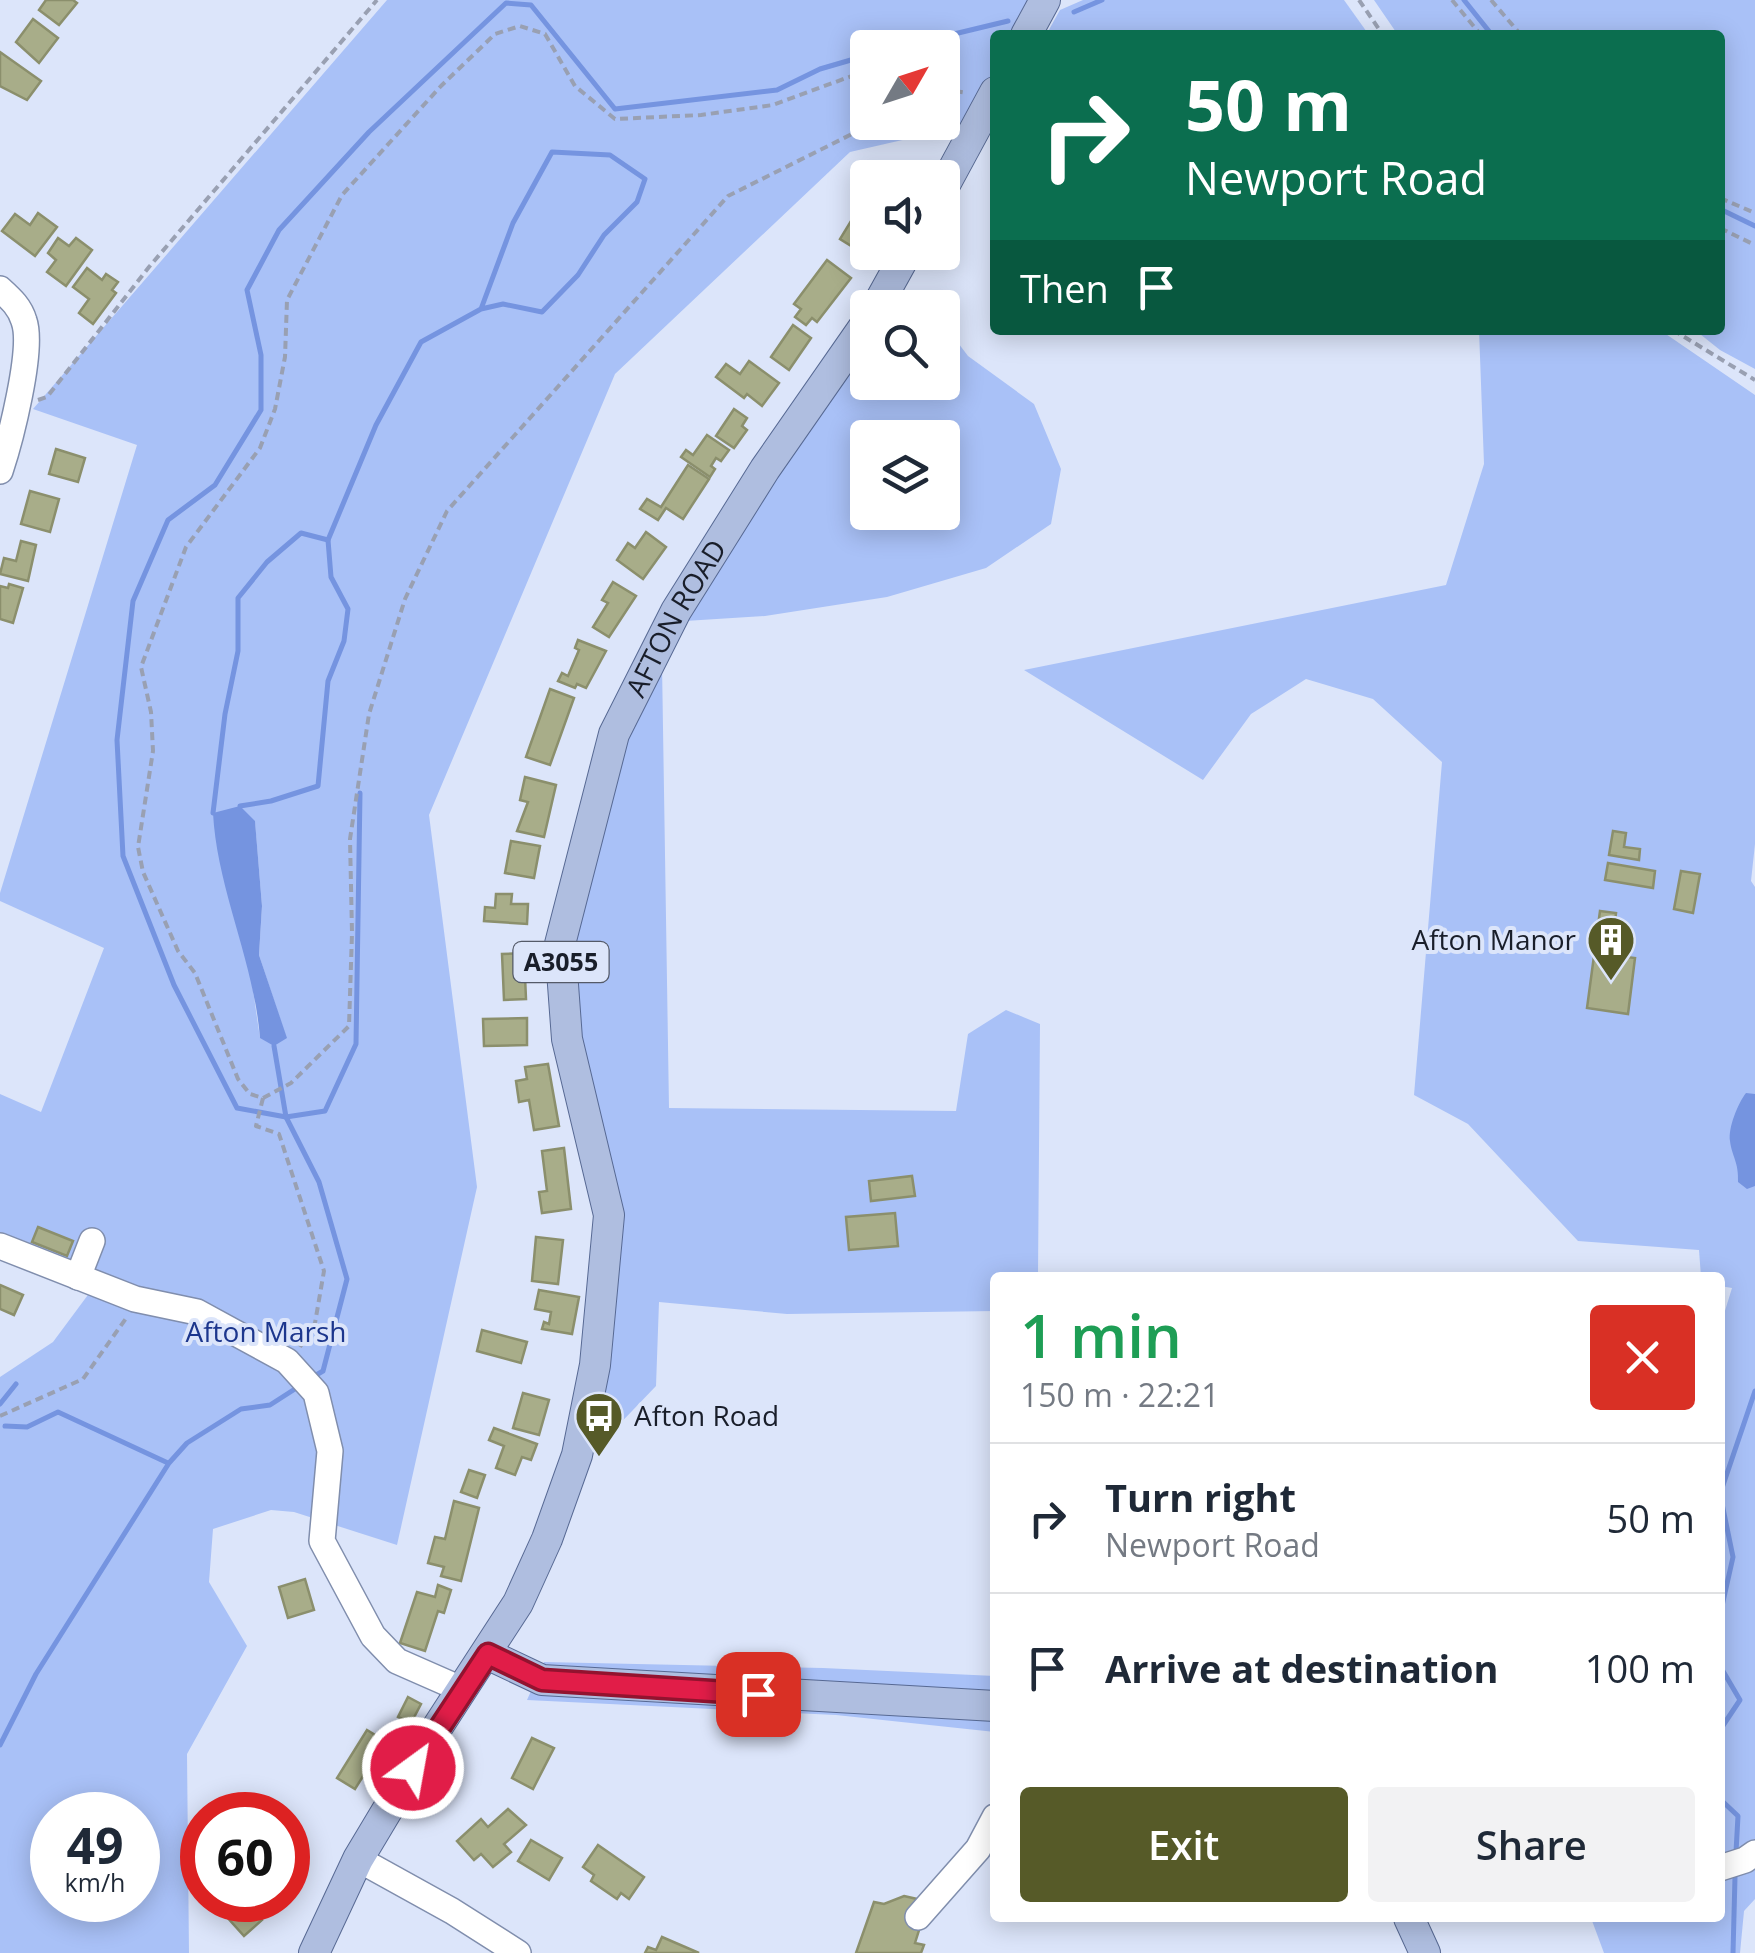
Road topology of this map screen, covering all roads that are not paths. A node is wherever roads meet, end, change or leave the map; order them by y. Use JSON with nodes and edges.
{"nodes":[{"id":1,"x":1045,"y":0,"type":"edge"},
{"id":2,"x":1029,"y":30,"type":"edge"},
{"id":3,"x":990,"y":102,"type":"edge"},
{"id":4,"x":958,"y":160,"type":"edge"},
{"id":5,"x":0,"y":289,"type":"edge"},
{"id":6,"x":850,"y":347,"type":"edge"},
{"id":7,"x":0,"y":472,"type":"edge"},
{"id":8,"x":92,"y":1241,"type":"dead end"},
{"id":9,"x":0,"y":1246,"type":"edge"},
{"id":10,"x":78,"y":1277,"type":"junction"},
{"id":11,"x":488,"y":1654,"type":"junction"},
{"id":12,"x":463,"y":1690,"type":"junction"},
{"id":13,"x":990,"y":1706,"type":"edge"},
{"id":14,"x":990,"y":1826,"type":"edge"},
{"id":15,"x":1755,"y":1853,"type":"edge"},
{"id":16,"x":358,"y":1860,"type":"junction"},
{"id":17,"x":1725,"y":1866,"type":"edge"},
{"id":18,"x":918,"y":1917,"type":"dead end"},
{"id":19,"x":1415,"y":1922,"type":"edge"},
{"id":20,"x":314,"y":1953,"type":"edge"},
{"id":21,"x":518,"y":1953,"type":"edge"},
{"id":22,"x":1425,"y":1953,"type":"edge"}],
"edges":[{"from":1,"to":2,"type":"main road"},
{"from":3,"to":4,"type":"main road"},
{"from":5,"to":7,"type":"street"},
{"from":6,"to":11,"type":"main road","name":"AFTON ROAD","number":"A3055"},
{"from":8,"to":10,"type":"street"},
{"from":9,"to":10,"type":"street"},
{"from":10,"to":12,"type":"street"},
{"from":11,"to":12,"type":"main road","name":"AFTON ROAD","number":"A3055"},
{"from":11,"to":13,"type":"main road"},
{"from":12,"to":16,"type":"main road","name":"AFTON ROAD","number":"A3055"},
{"from":14,"to":18,"type":"street"},
{"from":15,"to":17,"type":"street"},
{"from":16,"to":20,"type":"main road","name":"AFTON ROAD","number":"A3055"},
{"from":16,"to":21,"type":"street"},
{"from":19,"to":22,"type":"main road"}]}
